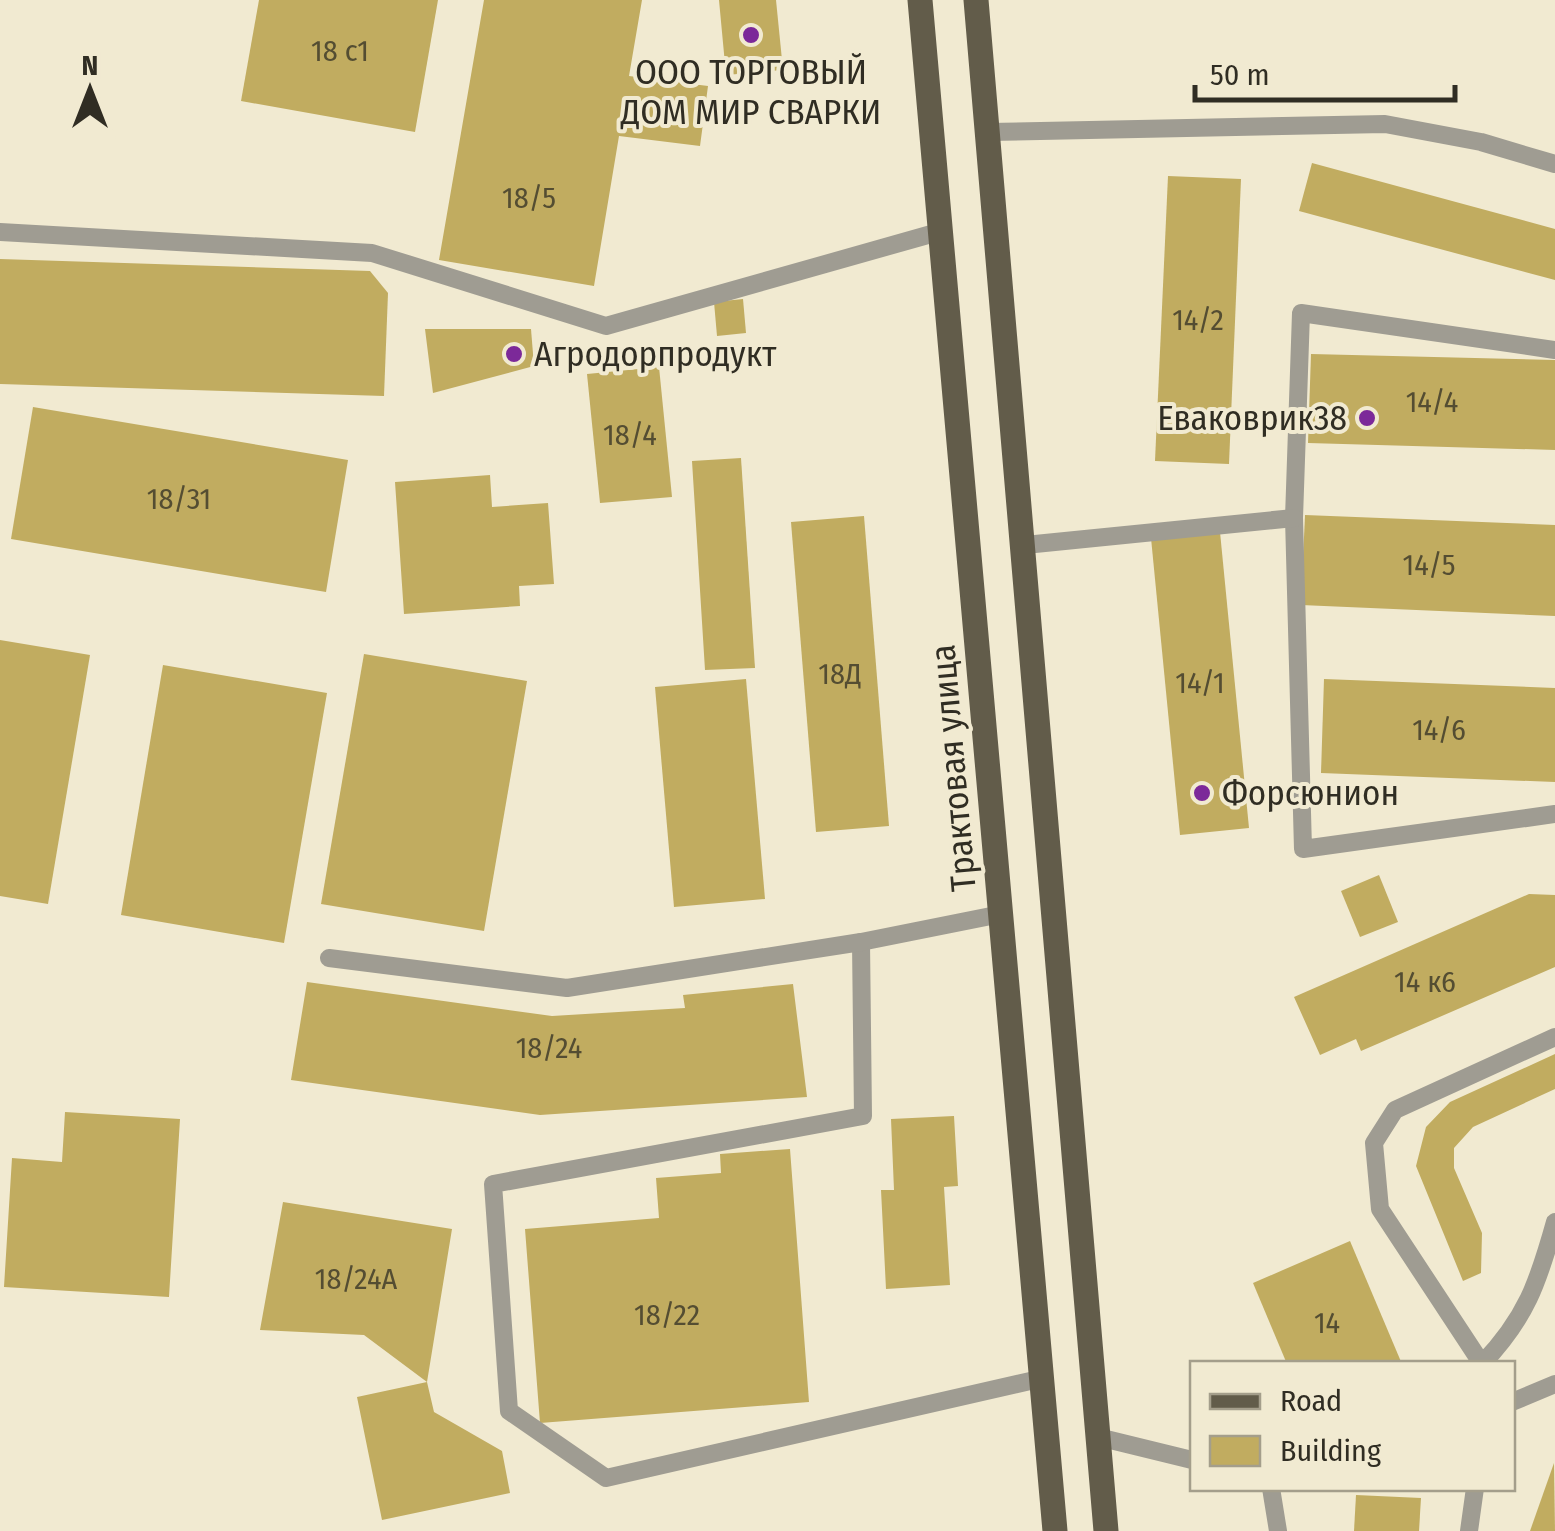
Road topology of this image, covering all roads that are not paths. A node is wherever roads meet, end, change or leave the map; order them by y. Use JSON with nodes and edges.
{"nodes":[{"id":1,"x":920,"y":0,"type":"edge"},
{"id":2,"x":976,"y":0,"type":"edge"},
{"id":3,"x":988,"y":132,"type":"junction"},
{"id":4,"x":1555,"y":164,"type":"edge"},
{"id":5,"x":0,"y":232,"type":"edge"},
{"id":6,"x":942,"y":232,"type":"junction"},
{"id":7,"x":1555,"y":350,"type":"edge"},
{"id":8,"x":1294,"y":518,"type":"junction"},
{"id":9,"x":1025,"y":545,"type":"junction"},
{"id":10,"x":1555,"y":814,"type":"edge"},
{"id":11,"x":1000,"y":914,"type":"junction"},
{"id":12,"x":861,"y":942,"type":"junction"},
{"id":13,"x":329,"y":958,"type":"dead end"},
{"id":14,"x":1555,"y":1037,"type":"edge"},
{"id":15,"x":1555,"y":1222,"type":"edge"},
{"id":16,"x":1480,"y":1361,"type":"edge"},
{"id":17,"x":1485,"y":1361,"type":"edge"},
{"id":18,"x":1039,"y":1379,"type":"junction"},
{"id":19,"x":1555,"y":1384,"type":"edge"},
{"id":20,"x":1515,"y":1401,"type":"edge"},
{"id":21,"x":1098,"y":1437,"type":"junction"},
{"id":22,"x":1190,"y":1460,"type":"edge"},
{"id":23,"x":1271,"y":1491,"type":"edge"},
{"id":24,"x":1475,"y":1491,"type":"edge"},
{"id":25,"x":1053,"y":1529,"type":"edge"},
{"id":26,"x":1106,"y":1531,"type":"edge"},
{"id":27,"x":1278,"y":1531,"type":"edge"},
{"id":28,"x":1468,"y":1531,"type":"edge"}],
"edges":[{"from":1,"to":6,"type":"main road","name":"Трактовая улица"},
{"from":2,"to":3,"type":"main road"},
{"from":3,"to":4,"type":"lane"},
{"from":3,"to":9,"type":"main road"},
{"from":5,"to":6,"type":"lane"},
{"from":6,"to":11,"type":"main road","name":"Трактовая улица"},
{"from":7,"to":8,"type":"lane"},
{"from":8,"to":9,"type":"lane"},
{"from":8,"to":10,"type":"lane"},
{"from":9,"to":21,"type":"main road"},
{"from":11,"to":12,"type":"lane"},
{"from":11,"to":18,"type":"main road","name":"Трактовая улица"},
{"from":12,"to":13,"type":"lane"},
{"from":12,"to":18,"type":"lane"},
{"from":14,"to":16,"type":"lane"},
{"from":15,"to":17,"type":"lane"},
{"from":18,"to":25,"type":"main road","name":"Трактовая улица"},
{"from":19,"to":20,"type":"lane"},
{"from":21,"to":22,"type":"lane"},
{"from":21,"to":26,"type":"main road"},
{"from":23,"to":27,"type":"lane"},
{"from":24,"to":28,"type":"lane"}]}
